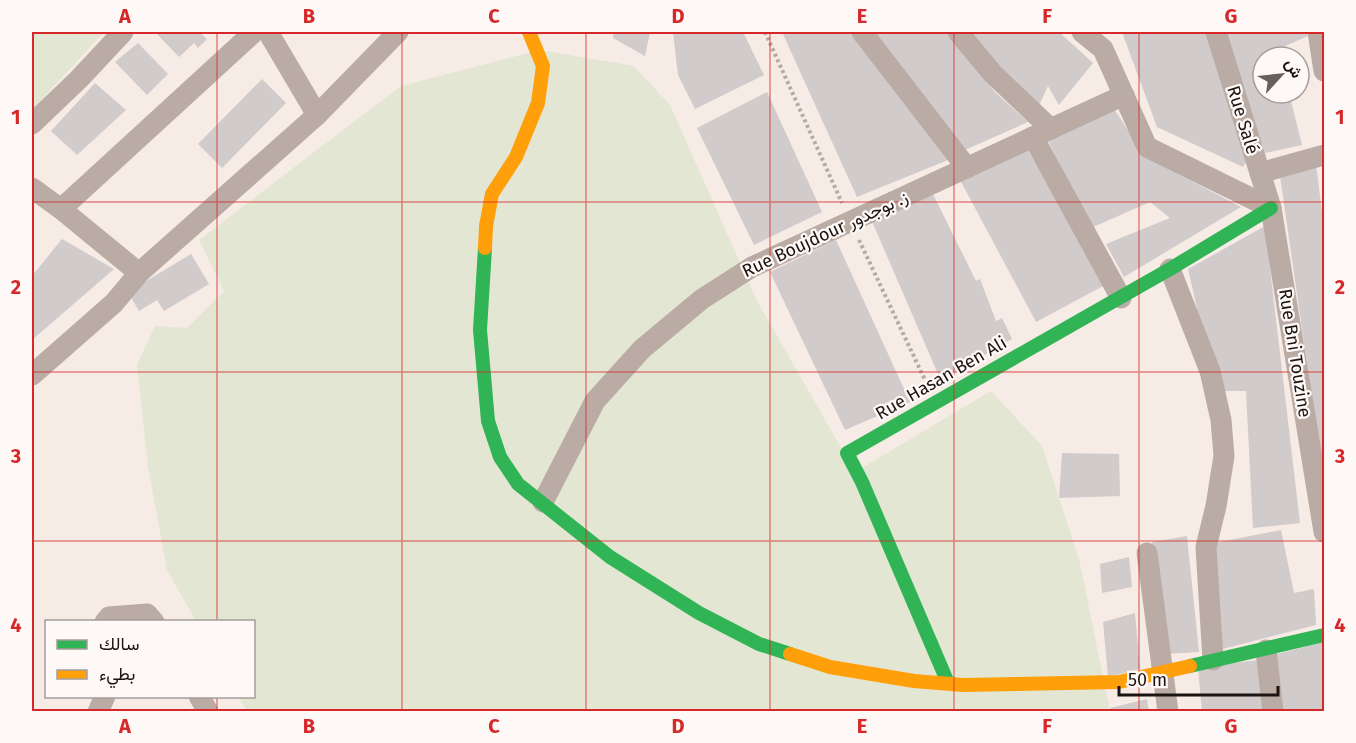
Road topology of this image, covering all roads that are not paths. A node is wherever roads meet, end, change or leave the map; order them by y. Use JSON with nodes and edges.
{"nodes":[{"id":1,"x":123,"y":32,"type":"edge"},
{"id":2,"x":254,"y":32,"type":"edge"},
{"id":3,"x":268,"y":32,"type":"edge"},
{"id":4,"x":398,"y":32,"type":"edge"},
{"id":5,"x":529,"y":32,"type":"edge"},
{"id":6,"x":862,"y":32,"type":"edge"},
{"id":7,"x":958,"y":32,"type":"edge"},
{"id":8,"x":1082,"y":32,"type":"edge"},
{"id":9,"x":1216,"y":32,"type":"edge"},
{"id":10,"x":1318,"y":32,"type":"edge"},
{"id":11,"x":1324,"y":71,"type":"edge"},
{"id":12,"x":1124,"y":95,"type":"junction"},
{"id":13,"x":317,"y":115,"type":"junction"},
{"id":14,"x":32,"y":124,"type":"edge"},
{"id":15,"x":1042,"y":133,"type":"junction"},
{"id":16,"x":1324,"y":155,"type":"edge"},
{"id":17,"x":967,"y":168,"type":"junction"},
{"id":18,"x":1260,"y":173,"type":"junction"},
{"id":19,"x":32,"y":188,"type":"edge"},
{"id":20,"x":1271,"y":208,"type":"junction"},
{"id":21,"x":61,"y":209,"type":"junction"},
{"id":22,"x":1170,"y":269,"type":"junction"},
{"id":23,"x":139,"y":273,"type":"junction"},
{"id":24,"x":1120,"y":298,"type":"junction"},
{"id":25,"x":32,"y":375,"type":"edge"},
{"id":26,"x":543,"y":502,"type":"junction"},
{"id":27,"x":1324,"y":532,"type":"edge"},
{"id":28,"x":1147,"y":553,"type":"dead end"},
{"id":29,"x":106,"y":620,"type":"edge"},
{"id":30,"x":153,"y":620,"type":"edge"},
{"id":31,"x":1324,"y":635,"type":"edge"},
{"id":32,"x":1266,"y":650,"type":"junction"},
{"id":33,"x":1213,"y":660,"type":"junction"},
{"id":34,"x":1162,"y":672,"type":"junction"},
{"id":35,"x":948,"y":683,"type":"junction"},
{"id":36,"x":200,"y":698,"type":"edge"},
{"id":37,"x":208,"y":711,"type":"edge"},
{"id":38,"x":1168,"y":711,"type":"edge"},
{"id":39,"x":1273,"y":711,"type":"edge"}],
"edges":[{"from":1,"to":14,"type":"street"},
{"from":2,"to":21,"type":"street"},
{"from":3,"to":13,"type":"street"},
{"from":4,"to":13,"type":"street"},
{"from":5,"to":26,"type":"street"},
{"from":6,"to":17,"type":"street"},
{"from":7,"to":15,"type":"street"},
{"from":8,"to":12,"type":"street"},
{"from":9,"to":18,"type":"street","name":"Rue Salé"},
{"from":10,"to":11,"type":"street"},
{"from":12,"to":15,"type":"street","name":"Rue Boujdour ز. بوجدور"},
{"from":12,"to":20,"type":"street"},
{"from":13,"to":23,"type":"street"},
{"from":15,"to":17,"type":"street","name":"Rue Boujdour ز. بوجدور"},
{"from":15,"to":24,"type":"street"},
{"from":16,"to":18,"type":"street"},
{"from":17,"to":26,"type":"street","name":"Rue Boujdour ز. بوجدور"},
{"from":18,"to":20,"type":"street","name":"Rue Salé"},
{"from":19,"to":21,"type":"street"},
{"from":20,"to":22,"type":"street","name":"Rue Hasan Ben Ali"},
{"from":20,"to":27,"type":"street","name":"Rue Bni Touzine"},
{"from":21,"to":23,"type":"street"},
{"from":22,"to":24,"type":"street","name":"Rue Hasan Ben Ali"},
{"from":22,"to":33,"type":"street"},
{"from":23,"to":25,"type":"street"},
{"from":24,"to":35,"type":"street","name":"Rue Hasan Ben Ali"},
{"from":26,"to":35,"type":"street"},
{"from":28,"to":34,"type":"street"},
{"from":29,"to":30,"type":"street"},
{"from":31,"to":32,"type":"street"},
{"from":32,"to":33,"type":"street"},
{"from":32,"to":39,"type":"street"},
{"from":33,"to":34,"type":"street"},
{"from":34,"to":35,"type":"street"},
{"from":34,"to":38,"type":"street"},
{"from":36,"to":37,"type":"street"}]}
